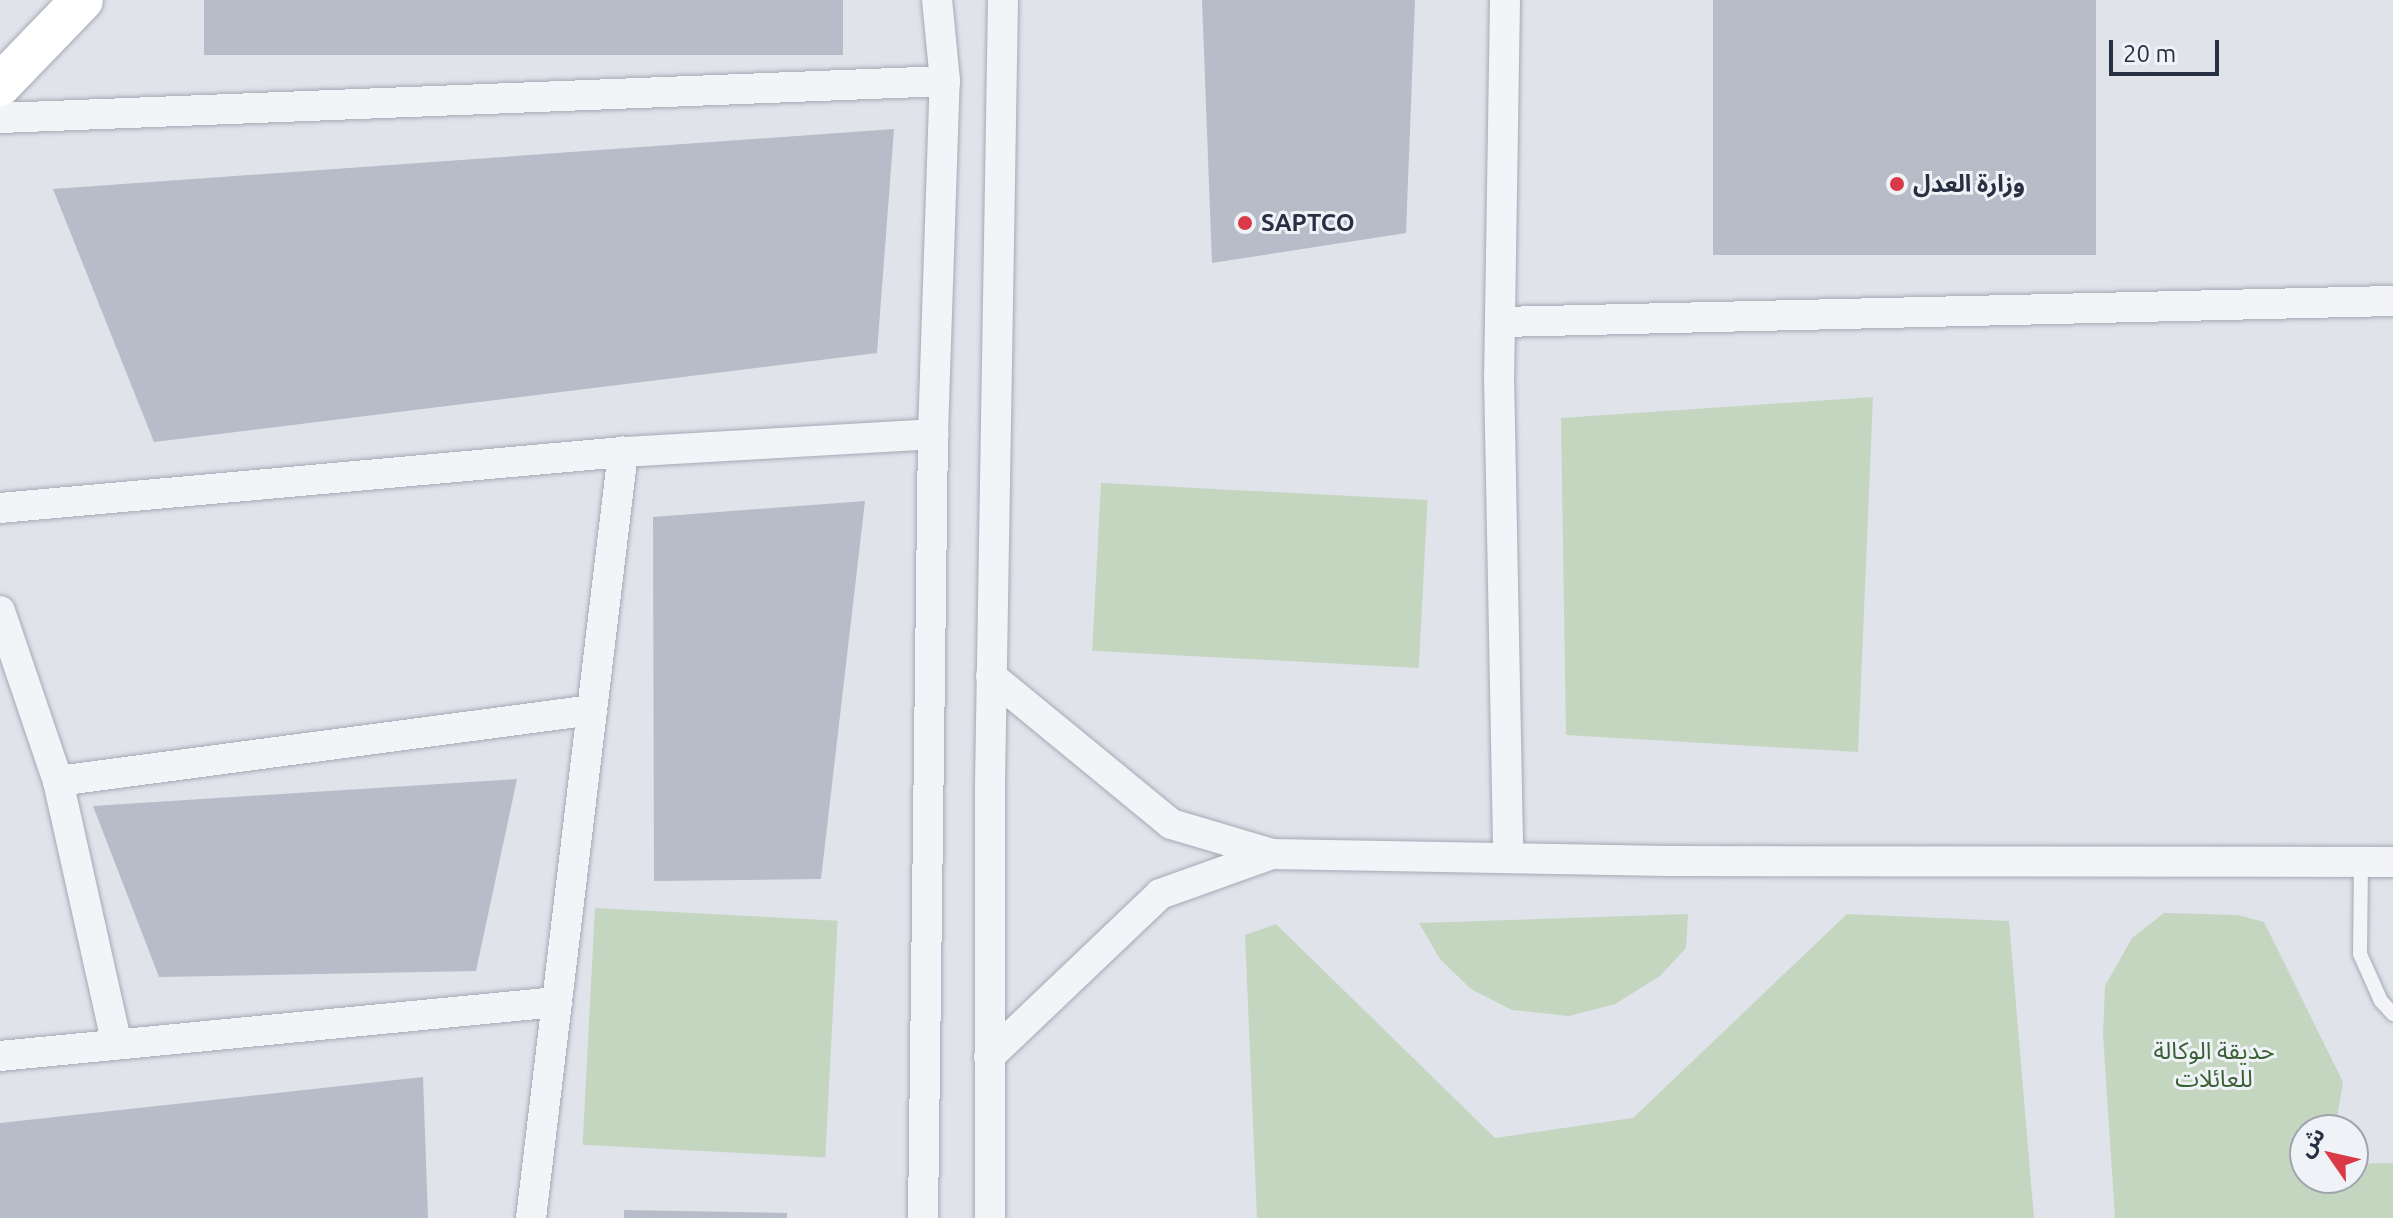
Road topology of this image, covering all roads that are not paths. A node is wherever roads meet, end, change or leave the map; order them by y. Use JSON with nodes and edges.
{"nodes":[{"id":1,"x":82,"y":0,"type":"edge"},
{"id":2,"x":937,"y":0,"type":"edge"},
{"id":3,"x":1001,"y":0,"type":"edge"},
{"id":4,"x":1505,"y":0,"type":"edge"},
{"id":5,"x":945,"y":81,"type":"junction"},
{"id":6,"x":0,"y":85,"type":"edge"},
{"id":7,"x":0,"y":118,"type":"edge"},
{"id":8,"x":2393,"y":301,"type":"edge"},
{"id":9,"x":1501,"y":322,"type":"junction"},
{"id":10,"x":933,"y":434,"type":"junction"},
{"id":11,"x":623,"y":452,"type":"junction"},
{"id":12,"x":0,"y":508,"type":"edge"},
{"id":13,"x":0,"y":611,"type":"edge"},
{"id":14,"x":991,"y":676,"type":"junction"},
{"id":15,"x":592,"y":710,"type":"junction"},
{"id":16,"x":58,"y":781,"type":"junction"},
{"id":17,"x":1272,"y":854,"type":"junction"},
{"id":18,"x":1508,"y":858,"type":"junction"},
{"id":19,"x":2361,"y":862,"type":"junction"},
{"id":20,"x":2393,"y":862,"type":"edge"},
{"id":21,"x":557,"y":1002,"type":"junction"},
{"id":22,"x":2393,"y":1014,"type":"edge"},
{"id":23,"x":117,"y":1044,"type":"junction"},
{"id":24,"x":0,"y":1056,"type":"edge"},
{"id":25,"x":989,"y":1057,"type":"junction"},
{"id":26,"x":531,"y":1218,"type":"edge"},
{"id":27,"x":923,"y":1218,"type":"edge"},
{"id":28,"x":990,"y":1218,"type":"edge"}],
"edges":[{"from":1,"to":6,"type":"street"},
{"from":2,"to":5,"type":"street"},
{"from":3,"to":14,"type":"street"},
{"from":4,"to":9,"type":"street"},
{"from":5,"to":7,"type":"street"},
{"from":5,"to":10,"type":"street"},
{"from":8,"to":9,"type":"street"},
{"from":9,"to":18,"type":"street"},
{"from":10,"to":11,"type":"street"},
{"from":10,"to":27,"type":"street"},
{"from":11,"to":12,"type":"street"},
{"from":11,"to":15,"type":"street"},
{"from":13,"to":16,"type":"street"},
{"from":14,"to":17,"type":"street"},
{"from":14,"to":25,"type":"street"},
{"from":15,"to":16,"type":"street"},
{"from":15,"to":21,"type":"street"},
{"from":16,"to":23,"type":"street"},
{"from":17,"to":18,"type":"street"},
{"from":17,"to":25,"type":"street"},
{"from":18,"to":19,"type":"street"},
{"from":19,"to":20,"type":"street"},
{"from":19,"to":22,"type":"lane"},
{"from":21,"to":23,"type":"street"},
{"from":21,"to":26,"type":"street"},
{"from":23,"to":24,"type":"street"},
{"from":25,"to":28,"type":"street"}]}
